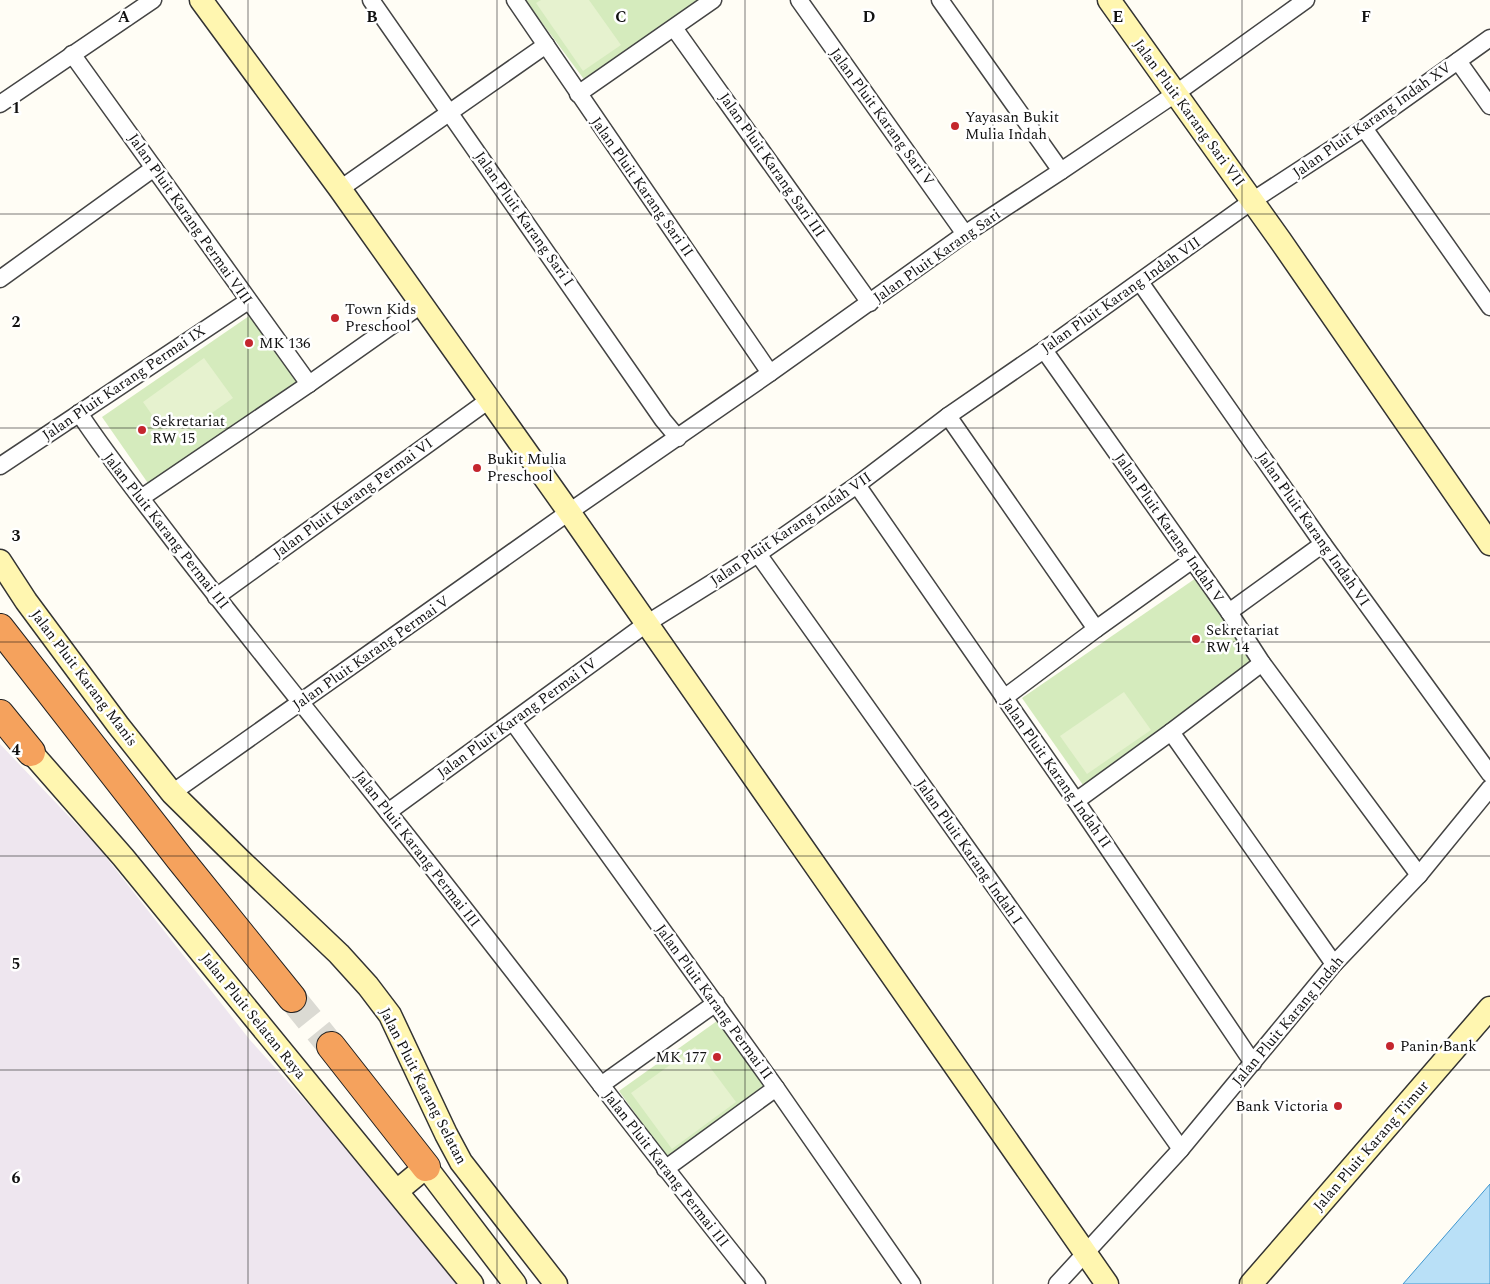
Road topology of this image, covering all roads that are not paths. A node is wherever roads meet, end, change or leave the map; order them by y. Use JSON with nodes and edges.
{"nodes":[{"id":1,"x":153,"y":0,"type":"edge"},
{"id":2,"x":202,"y":0,"type":"edge"},
{"id":3,"x":371,"y":0,"type":"edge"},
{"id":4,"x":514,"y":0,"type":"edge"},
{"id":5,"x":713,"y":0,"type":"edge"},
{"id":6,"x":799,"y":0,"type":"edge"},
{"id":7,"x":940,"y":0,"type":"edge"},
{"id":8,"x":1109,"y":0,"type":"edge"},
{"id":9,"x":1306,"y":0,"type":"edge"},
{"id":10,"x":674,"y":28,"type":"junction"},
{"id":11,"x":1490,"y":38,"type":"edge"},
{"id":12,"x":546,"y":45,"type":"junction"},
{"id":13,"x":72,"y":54,"type":"junction"},
{"id":14,"x":1458,"y":61,"type":"junction"},
{"id":15,"x":578,"y":94,"type":"junction"},
{"id":16,"x":1175,"y":94,"type":"junction"},
{"id":17,"x":0,"y":104,"type":"edge"},
{"id":18,"x":1490,"y":106,"type":"edge"},
{"id":19,"x":450,"y":112,"type":"junction"},
{"id":20,"x":1364,"y":128,"type":"junction"},
{"id":21,"x":154,"y":168,"type":"junction"},
{"id":22,"x":1062,"y":172,"type":"junction"},
{"id":23,"x":340,"y":190,"type":"junction"},
{"id":24,"x":1252,"y":201,"type":"junction"},
{"id":25,"x":965,"y":234,"type":"junction"},
{"id":26,"x":0,"y":279,"type":"edge"},
{"id":27,"x":1140,"y":282,"type":"junction"},
{"id":28,"x":248,"y":301,"type":"junction"},
{"id":29,"x":870,"y":303,"type":"junction"},
{"id":30,"x":421,"y":304,"type":"junction"},
{"id":31,"x":1490,"y":307,"type":"edge"},
{"id":32,"x":1044,"y":350,"type":"junction"},
{"id":33,"x":770,"y":374,"type":"junction"},
{"id":34,"x":309,"y":384,"type":"junction"},
{"id":35,"x":489,"y":400,"type":"junction"},
{"id":36,"x":79,"y":413,"type":"junction"},
{"id":37,"x":948,"y":416,"type":"junction"},
{"id":38,"x":678,"y":438,"type":"junction"},
{"id":39,"x":0,"y":466,"type":"edge"},
{"id":40,"x":857,"y":485,"type":"junction"},
{"id":41,"x":141,"y":498,"type":"junction"},
{"id":42,"x":569,"y":512,"type":"junction"},
{"id":43,"x":1323,"y":544,"type":"junction"},
{"id":44,"x":1490,"y":544,"type":"edge"},
{"id":45,"x":758,"y":554,"type":"junction"},
{"id":46,"x":0,"y":561,"type":"edge"},
{"id":47,"x":1192,"y":562,"type":"junction"},
{"id":48,"x":216,"y":596,"type":"junction"},
{"id":49,"x":1228,"y":612,"type":"junction"},
{"id":50,"x":646,"y":624,"type":"junction"},
{"id":51,"x":0,"y":628,"type":"edge"},
{"id":52,"x":1096,"y":629,"type":"junction"},
{"id":53,"x":1262,"y":663,"type":"junction"},
{"id":54,"x":1004,"y":698,"type":"junction"},
{"id":55,"x":300,"y":703,"type":"junction"},
{"id":56,"x":0,"y":714,"type":"edge"},
{"id":57,"x":513,"y":722,"type":"junction"},
{"id":58,"x":0,"y":732,"type":"edge"},
{"id":59,"x":1171,"y":732,"type":"junction"},
{"id":60,"x":31,"y":752,"type":"junction"},
{"id":61,"x":1490,"y":774,"type":"edge"},
{"id":62,"x":1490,"y":788,"type":"edge"},
{"id":63,"x":172,"y":792,"type":"junction"},
{"id":64,"x":1076,"y":801,"type":"junction"},
{"id":65,"x":388,"y":812,"type":"junction"},
{"id":66,"x":1419,"y":875,"type":"junction"},
{"id":67,"x":1334,"y":964,"type":"junction"},
{"id":68,"x":292,"y":998,"type":"tunnel mouth"},
{"id":69,"x":716,"y":1003,"type":"junction"},
{"id":70,"x":1490,"y":1008,"type":"edge"},
{"id":71,"x":331,"y":1046,"type":"tunnel mouth"},
{"id":72,"x":1253,"y":1063,"type":"junction"},
{"id":73,"x":601,"y":1085,"type":"junction"},
{"id":74,"x":776,"y":1088,"type":"junction"},
{"id":75,"x":1181,"y":1149,"type":"junction"},
{"id":76,"x":426,"y":1168,"type":"junction"},
{"id":77,"x":665,"y":1169,"type":"junction"},
{"id":78,"x":397,"y":1191,"type":"junction"},
{"id":79,"x":1085,"y":1253,"type":"junction"},
{"id":80,"x":472,"y":1284,"type":"edge"},
{"id":81,"x":515,"y":1284,"type":"edge"},
{"id":82,"x":556,"y":1284,"type":"edge"},
{"id":83,"x":757,"y":1284,"type":"edge"},
{"id":84,"x":912,"y":1284,"type":"edge"},
{"id":85,"x":1057,"y":1284,"type":"edge"},
{"id":86,"x":1107,"y":1284,"type":"edge"},
{"id":87,"x":1251,"y":1284,"type":"edge"}],
"edges":[{"from":1,"to":13,"type":"street"},
{"from":2,"to":23,"type":"street"},
{"from":3,"to":19,"type":"street","name":"Jalan Pluit Karang Sari I"},
{"from":4,"to":12,"type":"street","name":"Jalan Pluit Karang Sari II"},
{"from":5,"to":10,"type":"street"},
{"from":6,"to":25,"type":"street","name":"Jalan Pluit Karang Sari V"},
{"from":7,"to":22,"type":"street"},
{"from":8,"to":16,"type":"street","name":"Jalan Pluit Karang Sari VII"},
{"from":9,"to":16,"type":"street","name":"Jalan Pluit Karang Sari"},
{"from":10,"to":15,"type":"street"},
{"from":10,"to":29,"type":"street","name":"Jalan Pluit Karang Sari III"},
{"from":11,"to":14,"type":"street","name":"Jalan Pluit Karang Indah XV"},
{"from":12,"to":15,"type":"street","name":"Jalan Pluit Karang Sari II"},
{"from":12,"to":19,"type":"street"},
{"from":13,"to":17,"type":"street"},
{"from":13,"to":21,"type":"street","name":"Jalan Pluit Karang Permai VIII"},
{"from":14,"to":18,"type":"street"},
{"from":14,"to":20,"type":"street","name":"Jalan Pluit Karang Indah XV"},
{"from":15,"to":33,"type":"street","name":"Jalan Pluit Karang Sari II"},
{"from":16,"to":22,"type":"street","name":"Jalan Pluit Karang Sari"},
{"from":16,"to":24,"type":"street","name":"Jalan Pluit Karang Sari VII"},
{"from":19,"to":23,"type":"street"},
{"from":19,"to":38,"type":"street","name":"Jalan Pluit Karang Sari I"},
{"from":20,"to":24,"type":"street","name":"Jalan Pluit Karang Indah XV"},
{"from":20,"to":31,"type":"street"},
{"from":21,"to":26,"type":"street"},
{"from":21,"to":28,"type":"street","name":"Jalan Pluit Karang Permai VIII"},
{"from":22,"to":25,"type":"street","name":"Jalan Pluit Karang Sari"},
{"from":23,"to":30,"type":"street"},
{"from":24,"to":27,"type":"street","name":"Jalan Pluit Karang Indah VII"},
{"from":24,"to":44,"type":"street"},
{"from":25,"to":29,"type":"street","name":"Jalan Pluit Karang Sari"},
{"from":27,"to":32,"type":"street","name":"Jalan Pluit Karang Indah VII"},
{"from":27,"to":43,"type":"street","name":"Jalan Pluit Karang Indah VI"},
{"from":28,"to":34,"type":"street","name":"Jalan Pluit Karang Permai VIII"},
{"from":28,"to":36,"type":"street","name":"Jalan Pluit Karang Permai IX"},
{"from":29,"to":33,"type":"street","name":"Jalan Pluit Karang Sari"},
{"from":30,"to":34,"type":"street"},
{"from":30,"to":35,"type":"street"},
{"from":32,"to":37,"type":"street","name":"Jalan Pluit Karang Indah VII"},
{"from":32,"to":47,"type":"street","name":"Jalan Pluit Karang Indah V"},
{"from":33,"to":38,"type":"street","name":"Jalan Pluit Karang Sari"},
{"from":34,"to":41,"type":"street"},
{"from":35,"to":42,"type":"street"},
{"from":35,"to":48,"type":"street","name":"Jalan Pluit Karang Permai VI"},
{"from":36,"to":39,"type":"street","name":"Jalan Pluit Karang Permai IX"},
{"from":36,"to":41,"type":"street","name":"Jalan Pluit Karang Permai III"},
{"from":37,"to":40,"type":"street","name":"Jalan Pluit Karang Indah VII"},
{"from":37,"to":52,"type":"street"},
{"from":38,"to":42,"type":"street","name":"Jalan Pluit Karang Sari"},
{"from":40,"to":45,"type":"street","name":"Jalan Pluit Karang Indah VII"},
{"from":40,"to":54,"type":"street","name":"Jalan Pluit Karang Indah II"},
{"from":41,"to":48,"type":"street","name":"Jalan Pluit Karang Permai III"},
{"from":42,"to":50,"type":"street"},
{"from":42,"to":55,"type":"street","name":"Jalan Pluit Karang Permai V"},
{"from":43,"to":49,"type":"street"},
{"from":43,"to":61,"type":"street","name":"Jalan Pluit Karang Indah VI"},
{"from":45,"to":50,"type":"street","name":"Jalan Pluit Karang Indah VII"},
{"from":45,"to":75,"type":"street","name":"Jalan Pluit Karang Indah I"},
{"from":46,"to":63,"type":"street","name":"Jalan Pluit Karang Manis"},
{"from":47,"to":49,"type":"street","name":"Jalan Pluit Karang Indah V"},
{"from":47,"to":52,"type":"street"},
{"from":48,"to":55,"type":"street","name":"Jalan Pluit Karang Permai III"},
{"from":49,"to":53,"type":"street","name":"Jalan Pluit Karang Indah V"},
{"from":50,"to":57,"type":"street","name":"Jalan Pluit Karang Permai IV"},
{"from":50,"to":79,"type":"street"},
{"from":51,"to":68,"type":"highway"},
{"from":52,"to":54,"type":"street"},
{"from":53,"to":59,"type":"street"},
{"from":53,"to":66,"type":"street","name":"Jalan Pluit Karang Indah V"},
{"from":54,"to":64,"type":"street","name":"Jalan Pluit Karang Indah II"},
{"from":55,"to":63,"type":"street","name":"Jalan Pluit Karang Permai V"},
{"from":55,"to":65,"type":"street","name":"Jalan Pluit Karang Permai III"},
{"from":56,"to":60,"type":"highway"},
{"from":57,"to":65,"type":"street","name":"Jalan Pluit Karang Permai IV"},
{"from":57,"to":69,"type":"street","name":"Jalan Pluit Karang Permai II"},
{"from":58,"to":60,"type":"highway"},
{"from":59,"to":64,"type":"street"},
{"from":59,"to":67,"type":"street"},
{"from":60,"to":78,"type":"street","name":"Jalan Pluit Selatan Raya"},
{"from":62,"to":66,"type":"street","name":"Jalan Pluit Karang Indah"},
{"from":63,"to":82,"type":"street","name":"Jalan Pluit Karang Selatan"},
{"from":64,"to":72,"type":"street","name":"Jalan Pluit Karang Indah II"},
{"from":65,"to":73,"type":"street","name":"Jalan Pluit Karang Permai III"},
{"from":66,"to":67,"type":"street","name":"Jalan Pluit Karang Indah"},
{"from":67,"to":72,"type":"street","name":"Jalan Pluit Karang Indah"},
{"from":69,"to":73,"type":"street"},
{"from":69,"to":74,"type":"street","name":"Jalan Pluit Karang Permai II"},
{"from":70,"to":87,"type":"street","name":"Jalan Pluit Karang Timur"},
{"from":71,"to":76,"type":"highway"},
{"from":72,"to":75,"type":"street","name":"Jalan Pluit Karang Indah"},
{"from":73,"to":77,"type":"street","name":"Jalan Pluit Karang Permai III"},
{"from":74,"to":77,"type":"street"},
{"from":74,"to":84,"type":"street","name":"Jalan Pluit Karang Permai II"},
{"from":75,"to":79,"type":"street","name":"Jalan Pluit Karang Indah"},
{"from":76,"to":78,"type":"street"},
{"from":76,"to":81,"type":"street"},
{"from":77,"to":83,"type":"street","name":"Jalan Pluit Karang Permai III"},
{"from":78,"to":80,"type":"street","name":"Jalan Pluit Selatan Raya"},
{"from":79,"to":85,"type":"street","name":"Jalan Pluit Karang Indah"},
{"from":79,"to":86,"type":"street"}]}
